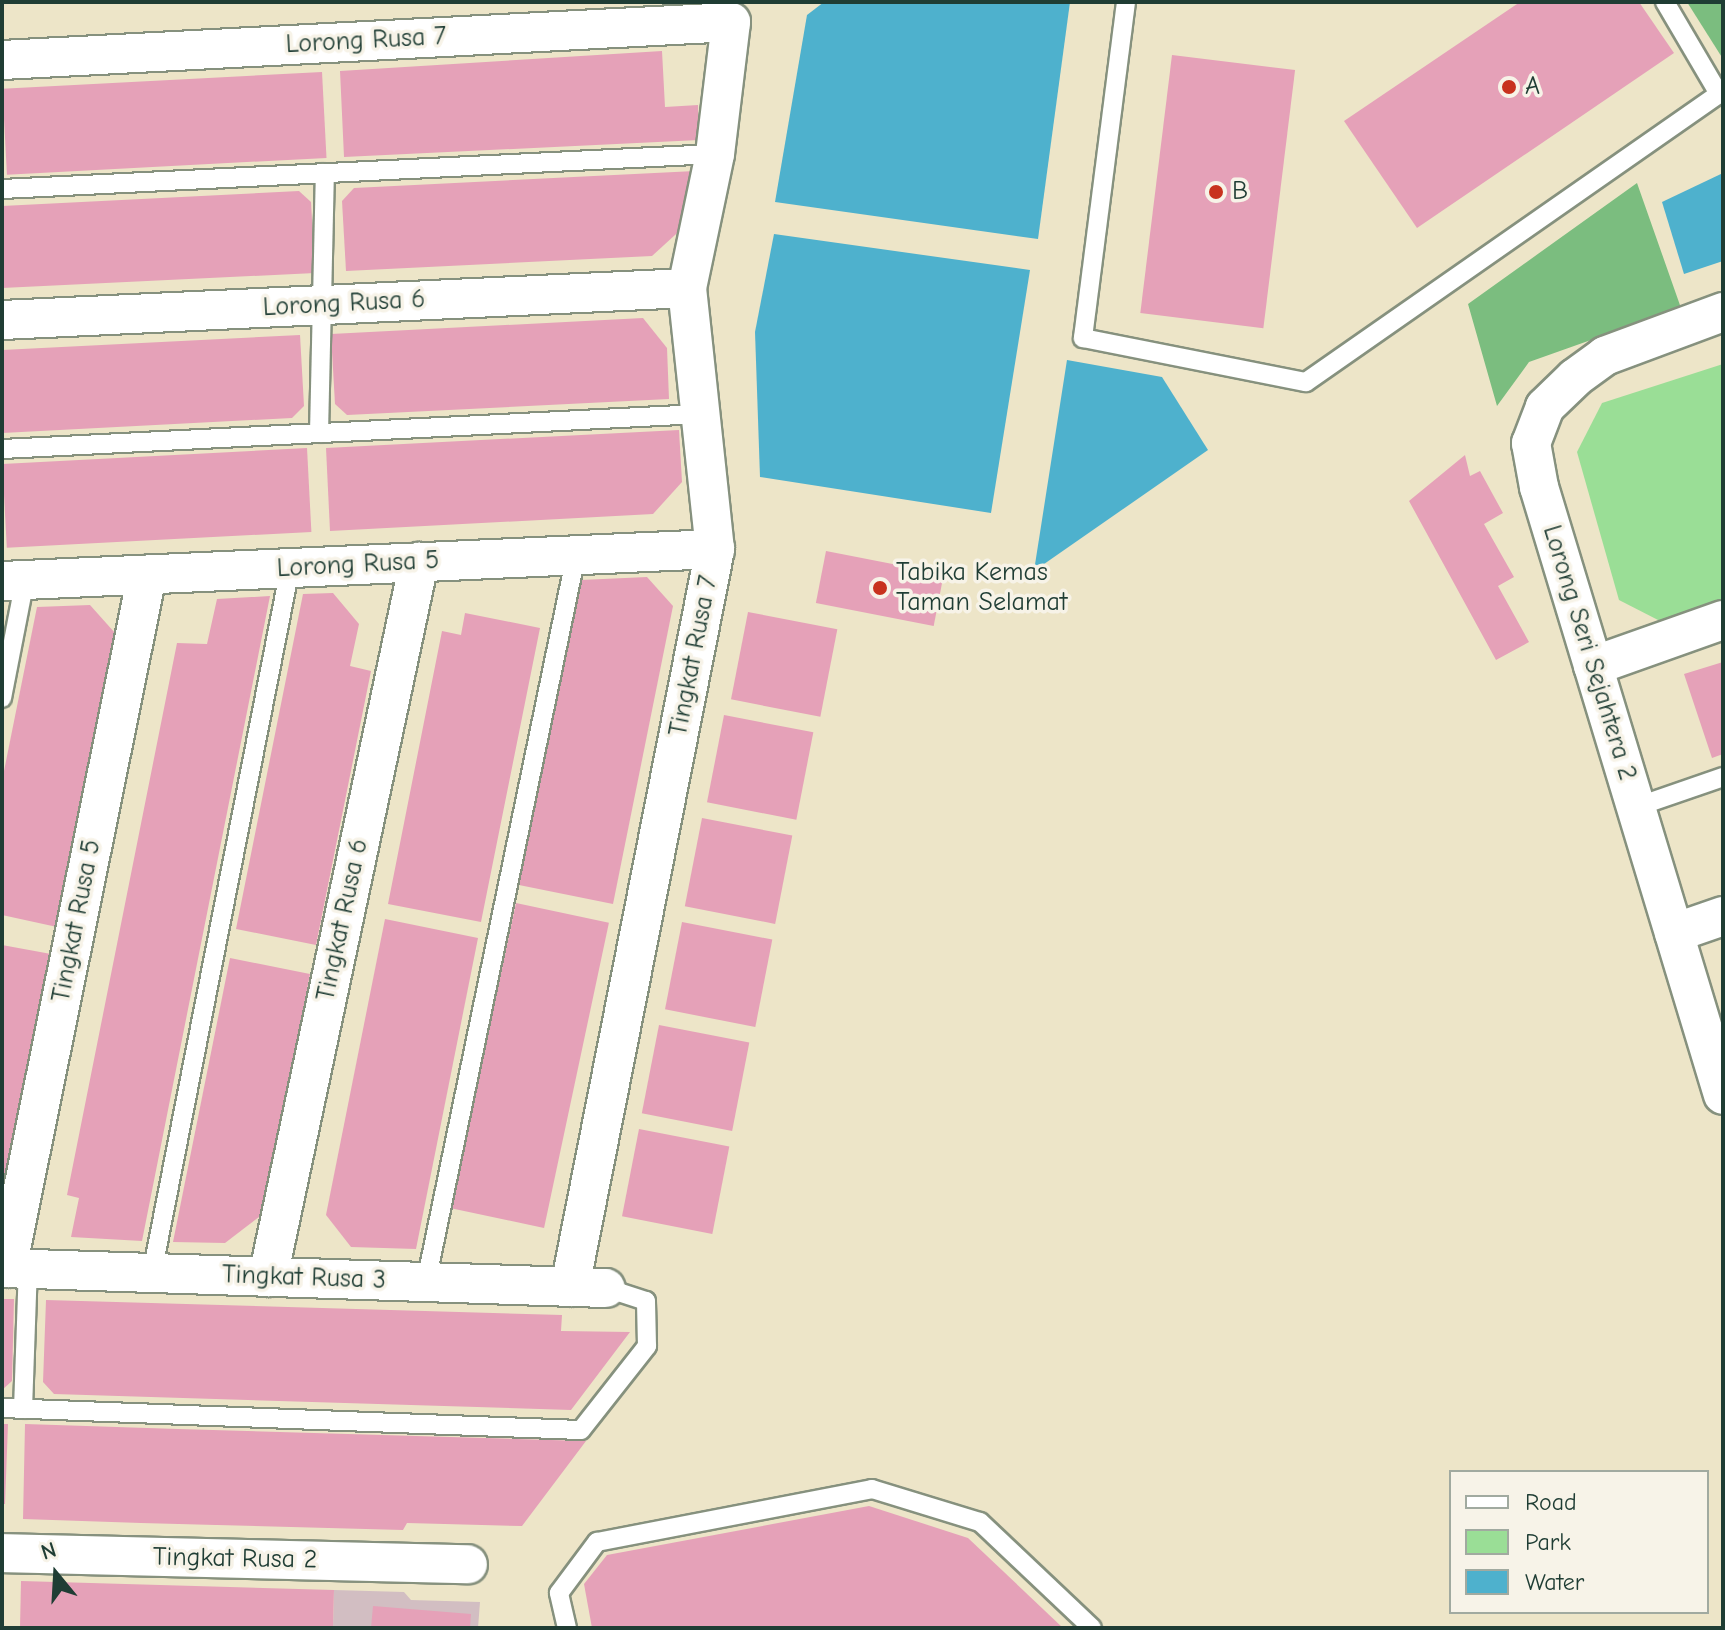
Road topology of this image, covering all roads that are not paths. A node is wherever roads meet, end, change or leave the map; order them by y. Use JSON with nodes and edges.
{"nodes":[{"id":1,"x":1126,"y":2,"type":"edge"},
{"id":2,"x":1665,"y":2,"type":"edge"},
{"id":3,"x":731,"y":22,"type":"joint"},
{"id":4,"x":2,"y":60,"type":"edge"},
{"id":5,"x":715,"y":154,"type":"junction"},
{"id":6,"x":325,"y":173,"type":"junction"},
{"id":7,"x":2,"y":189,"type":"edge"},
{"id":8,"x":687,"y":288,"type":"junction"},
{"id":9,"x":321,"y":305,"type":"junction"},
{"id":10,"x":1723,"y":312,"type":"edge"},
{"id":11,"x":2,"y":320,"type":"edge"},
{"id":12,"x":701,"y":414,"type":"junction"},
{"id":13,"x":319,"y":433,"type":"junction"},
{"id":14,"x":2,"y":449,"type":"edge"},
{"id":15,"x":715,"y":549,"type":"junction"},
{"id":16,"x":576,"y":555,"type":"junction"},
{"id":17,"x":419,"y":562,"type":"junction"},
{"id":18,"x":290,"y":568,"type":"junction"},
{"id":19,"x":147,"y":575,"type":"junction"},
{"id":20,"x":14,"y":580,"type":"edge"},
{"id":21,"x":1723,"y":620,"type":"edge"},
{"id":22,"x":1593,"y":666,"type":"junction"},
{"id":23,"x":2,"y":698,"type":"edge"},
{"id":24,"x":1723,"y":777,"type":"edge"},
{"id":25,"x":1636,"y":807,"type":"junction"},
{"id":26,"x":1723,"y":916,"type":"edge"},
{"id":27,"x":1674,"y":933,"type":"junction"},
{"id":28,"x":1721,"y":1080,"type":"edge"},
{"id":29,"x":12,"y":1268,"type":"edge"},
{"id":30,"x":152,"y":1273,"type":"junction"},
{"id":31,"x":268,"y":1277,"type":"junction"},
{"id":32,"x":426,"y":1282,"type":"junction"},
{"id":33,"x":588,"y":1287,"type":"junction"},
{"id":34,"x":2,"y":1408,"type":"edge"},
{"id":35,"x":23,"y":1409,"type":"junction"},
{"id":36,"x":2,"y":1553,"type":"edge"},
{"id":37,"x":468,"y":1564,"type":"dead end"},
{"id":38,"x":567,"y":1628,"type":"edge"},
{"id":39,"x":1092,"y":1628,"type":"edge"}],
"edges":[{"from":1,"to":2,"type":"lane"},
{"from":3,"to":4,"type":"street","name":"Lorong Rusa 7"},
{"from":3,"to":5,"type":"street","name":"Tingkat Rusa 7"},
{"from":5,"to":6,"type":"lane"},
{"from":5,"to":8,"type":"street","name":"Tingkat Rusa 7"},
{"from":6,"to":7,"type":"lane"},
{"from":6,"to":9,"type":"lane"},
{"from":8,"to":9,"type":"street","name":"Lorong Rusa 6"},
{"from":8,"to":12,"type":"street","name":"Tingkat Rusa 7"},
{"from":9,"to":11,"type":"street","name":"Lorong Rusa 6"},
{"from":9,"to":13,"type":"lane"},
{"from":10,"to":22,"type":"street","name":"Lorong Seri Sejahtera 2"},
{"from":12,"to":13,"type":"lane"},
{"from":12,"to":15,"type":"street","name":"Tingkat Rusa 7"},
{"from":13,"to":14,"type":"lane"},
{"from":15,"to":16,"type":"street","name":"Lorong Rusa 5"},
{"from":15,"to":33,"type":"street","name":"Tingkat Rusa 7"},
{"from":16,"to":17,"type":"street","name":"Lorong Rusa 5"},
{"from":16,"to":32,"type":"lane"},
{"from":17,"to":18,"type":"street","name":"Lorong Rusa 5"},
{"from":17,"to":31,"type":"street","name":"Tingkat Rusa 6"},
{"from":18,"to":19,"type":"street","name":"Lorong Rusa 5"},
{"from":18,"to":30,"type":"lane"},
{"from":19,"to":20,"type":"street","name":"Lorong Rusa 5"},
{"from":19,"to":29,"type":"street","name":"Tingkat Rusa 5"},
{"from":20,"to":23,"type":"lane"},
{"from":21,"to":22,"type":"street"},
{"from":22,"to":25,"type":"street","name":"Lorong Seri Sejahtera 2"},
{"from":24,"to":25,"type":"lane"},
{"from":25,"to":27,"type":"street","name":"Lorong Seri Sejahtera 2"},
{"from":26,"to":27,"type":"street"},
{"from":27,"to":28,"type":"street","name":"Lorong Seri Sejahtera 2"},
{"from":29,"to":30,"type":"street","name":"Tingkat Rusa 3"},
{"from":29,"to":35,"type":"lane"},
{"from":30,"to":31,"type":"street","name":"Tingkat Rusa 3"},
{"from":31,"to":32,"type":"street","name":"Tingkat Rusa 3"},
{"from":32,"to":33,"type":"street","name":"Tingkat Rusa 3"},
{"from":33,"to":35,"type":"lane"},
{"from":34,"to":35,"type":"lane"},
{"from":36,"to":37,"type":"street","name":"Tingkat Rusa 2"},
{"from":38,"to":39,"type":"lane"}]}
